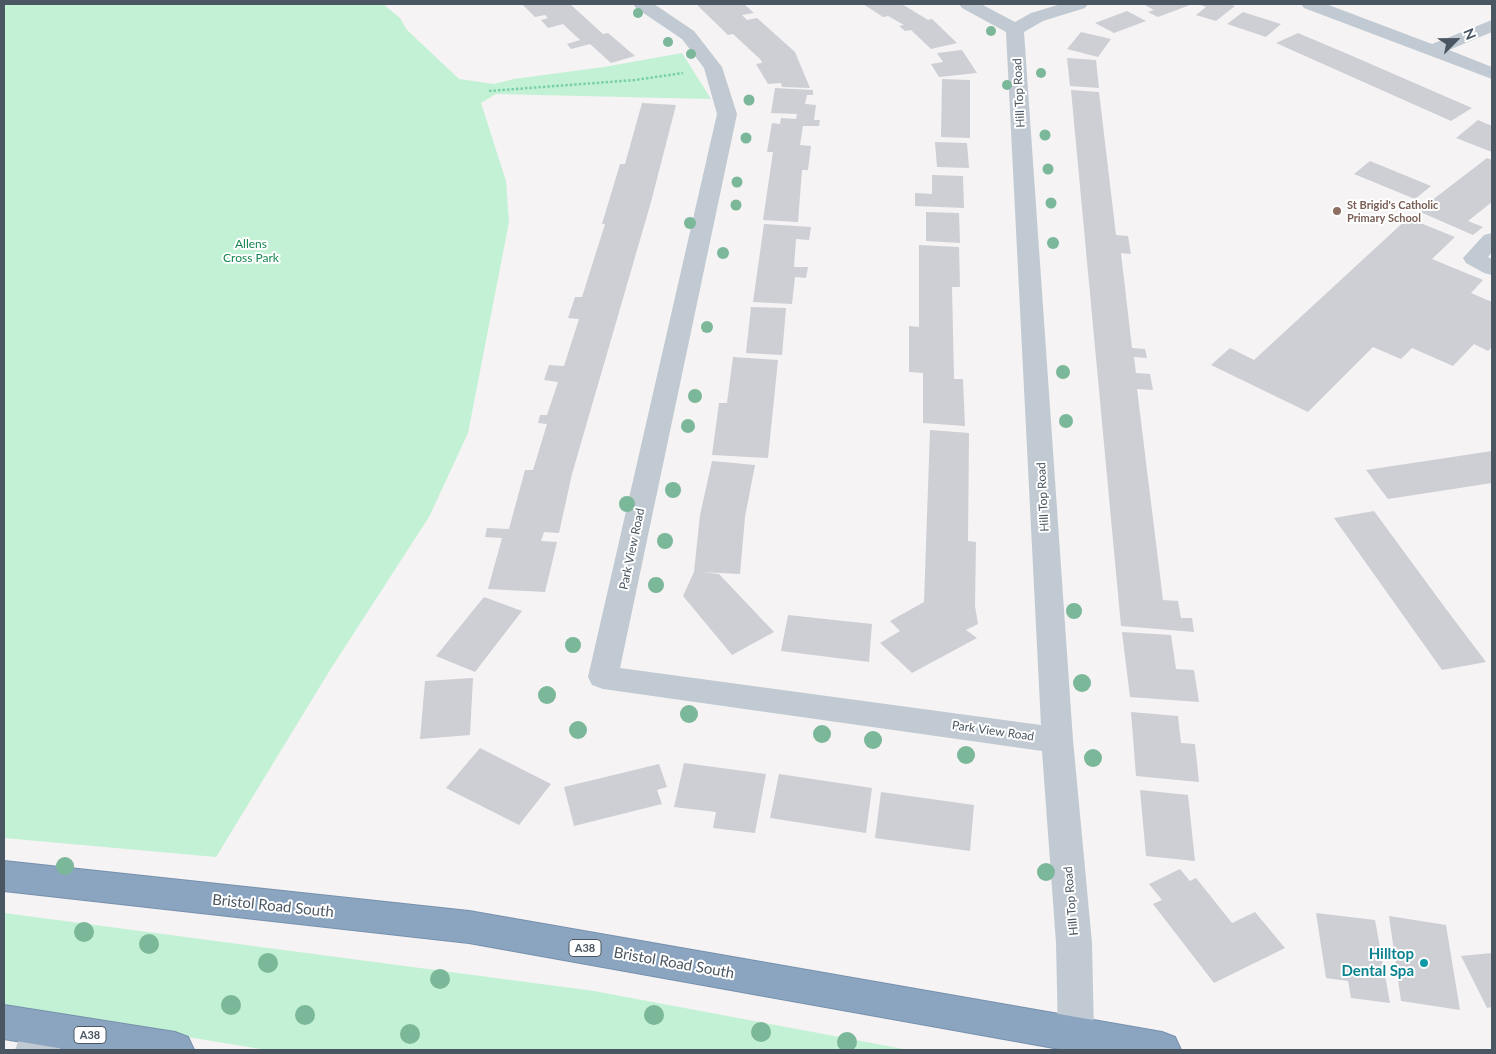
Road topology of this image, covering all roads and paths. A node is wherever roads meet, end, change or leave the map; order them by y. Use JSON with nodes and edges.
{"nodes":[{"id":1,"x":642,"y":4,"type":"edge"},
{"id":2,"x":968,"y":4,"type":"edge"},
{"id":3,"x":1079,"y":4,"type":"edge"},
{"id":4,"x":1310,"y":4,"type":"edge"},
{"id":5,"x":1492,"y":25,"type":"edge"},
{"id":6,"x":1015,"y":30,"type":"junction"},
{"id":7,"x":1434,"y":50,"type":"junction"},
{"id":8,"x":713,"y":67,"type":"junction"},
{"id":9,"x":1492,"y":73,"type":"edge"},
{"id":10,"x":489,"y":91,"type":"dead end"},
{"id":11,"x":1492,"y":240,"type":"edge"},
{"id":12,"x":1492,"y":268,"type":"edge"},
{"id":13,"x":1057,"y":740,"type":"junction"},
{"id":14,"x":4,"y":876,"type":"edge"},
{"id":15,"x":4,"y":1022,"type":"edge"},
{"id":16,"x":1076,"y":1034,"type":"junction"},
{"id":17,"x":44,"y":1040,"type":"edge"},
{"id":18,"x":175,"y":1050,"type":"edge"},
{"id":19,"x":1162,"y":1050,"type":"edge"}],
"edges":[{"from":1,"to":8,"type":"street","name":"Park View Road"},
{"from":2,"to":6,"type":"street"},
{"from":3,"to":6,"type":"street"},
{"from":4,"to":7,"type":"street"},
{"from":5,"to":7,"type":"street"},
{"from":6,"to":13,"type":"street","name":"Hill Top Road"},
{"from":7,"to":9,"type":"street"},
{"from":8,"to":10,"type":"path"},
{"from":8,"to":13,"type":"street","name":"Park View Road"},
{"from":11,"to":12,"type":"street"},
{"from":13,"to":16,"type":"street","name":"Hill Top Road"},
{"from":14,"to":16,"type":"highway","name":"Bristol Road South","number":"A38"},
{"from":15,"to":17,"type":"highway","number":"A38"},
{"from":16,"to":19,"type":"highway","name":"Bristol Road South","number":"A38"},
{"from":17,"to":18,"type":"highway","number":"A38"}]}
